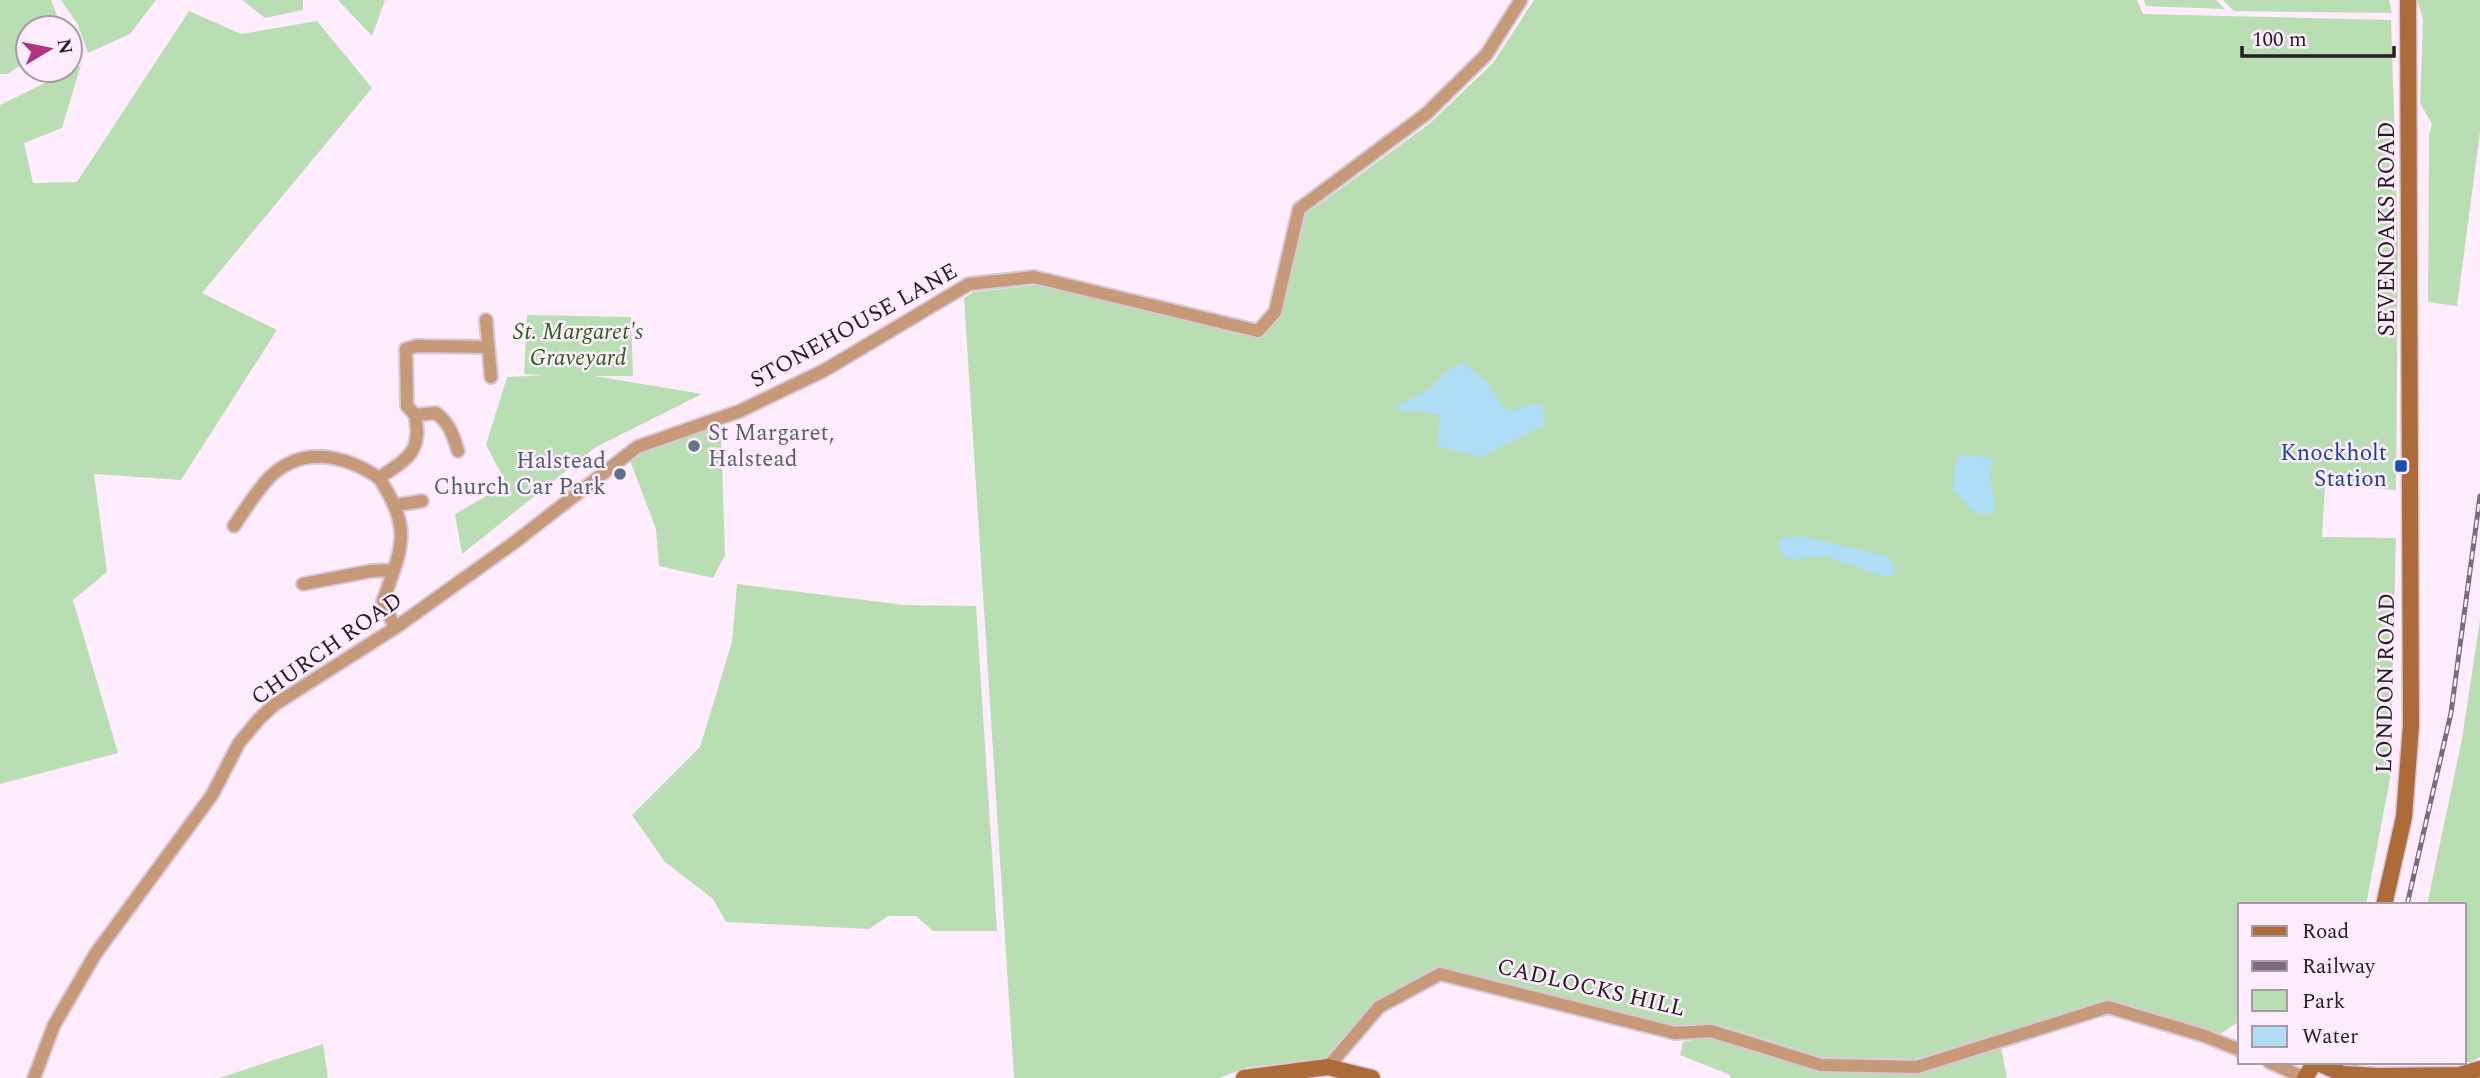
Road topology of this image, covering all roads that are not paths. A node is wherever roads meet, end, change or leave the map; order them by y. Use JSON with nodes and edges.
{"nodes":[{"id":1,"x":1521,"y":0,"type":"edge"},
{"id":2,"x":2408,"y":0,"type":"edge"},
{"id":3,"x":486,"y":320,"type":"dead end"},
{"id":4,"x":488,"y":347,"type":"junction"},
{"id":5,"x":491,"y":377,"type":"dead end"},
{"id":6,"x":740,"y":411,"type":"joint"},
{"id":7,"x":415,"y":415,"type":"junction"},
{"id":8,"x":458,"y":451,"type":"dead end"},
{"id":9,"x":2410,"y":458,"type":"joint"},
{"id":10,"x":379,"y":478,"type":"junction"},
{"id":11,"x":422,"y":501,"type":"dead end"},
{"id":12,"x":397,"y":505,"type":"junction"},
{"id":13,"x":234,"y":526,"type":"dead end"},
{"id":14,"x":394,"y":570,"type":"junction"},
{"id":15,"x":303,"y":584,"type":"dead end"},
{"id":16,"x":395,"y":628,"type":"junction"},
{"id":17,"x":2384,"y":903,"type":"edge"},
{"id":18,"x":2238,"y":1049,"type":"edge"},
{"id":19,"x":2274,"y":1064,"type":"edge"},
{"id":20,"x":2320,"y":1064,"type":"edge"},
{"id":21,"x":1328,"y":1067,"type":"junction"},
{"id":22,"x":2480,"y":1069,"type":"edge"},
{"id":23,"x":2378,"y":1076,"type":"edge"},
{"id":24,"x":34,"y":1078,"type":"edge"},
{"id":25,"x":1244,"y":1078,"type":"edge"},
{"id":26,"x":1372,"y":1078,"type":"edge"},
{"id":27,"x":2305,"y":1078,"type":"edge"}],
"edges":[{"from":1,"to":6,"type":"street","name":"STONEHOUSE LANE"},
{"from":2,"to":9,"type":"street","name":"SEVENOAKS ROAD"},
{"from":3,"to":4,"type":"street"},
{"from":4,"to":5,"type":"street"},
{"from":4,"to":7,"type":"street"},
{"from":6,"to":16,"type":"street","name":"CHURCH ROAD"},
{"from":7,"to":8,"type":"street"},
{"from":7,"to":10,"type":"street"},
{"from":9,"to":17,"type":"street","name":"LONDON ROAD"},
{"from":10,"to":12,"type":"street"},
{"from":10,"to":13,"type":"street"},
{"from":11,"to":12,"type":"street"},
{"from":12,"to":14,"type":"street"},
{"from":14,"to":15,"type":"street"},
{"from":14,"to":16,"type":"street"},
{"from":16,"to":24,"type":"street","name":"CHURCH ROAD"},
{"from":18,"to":21,"type":"street","name":"CADLOCKS HILL"},
{"from":19,"to":27,"type":"street"},
{"from":20,"to":23,"type":"street","bridge":true},
{"from":21,"to":25,"type":"street"},
{"from":21,"to":26,"type":"street"},
{"from":22,"to":23,"type":"street"}]}
